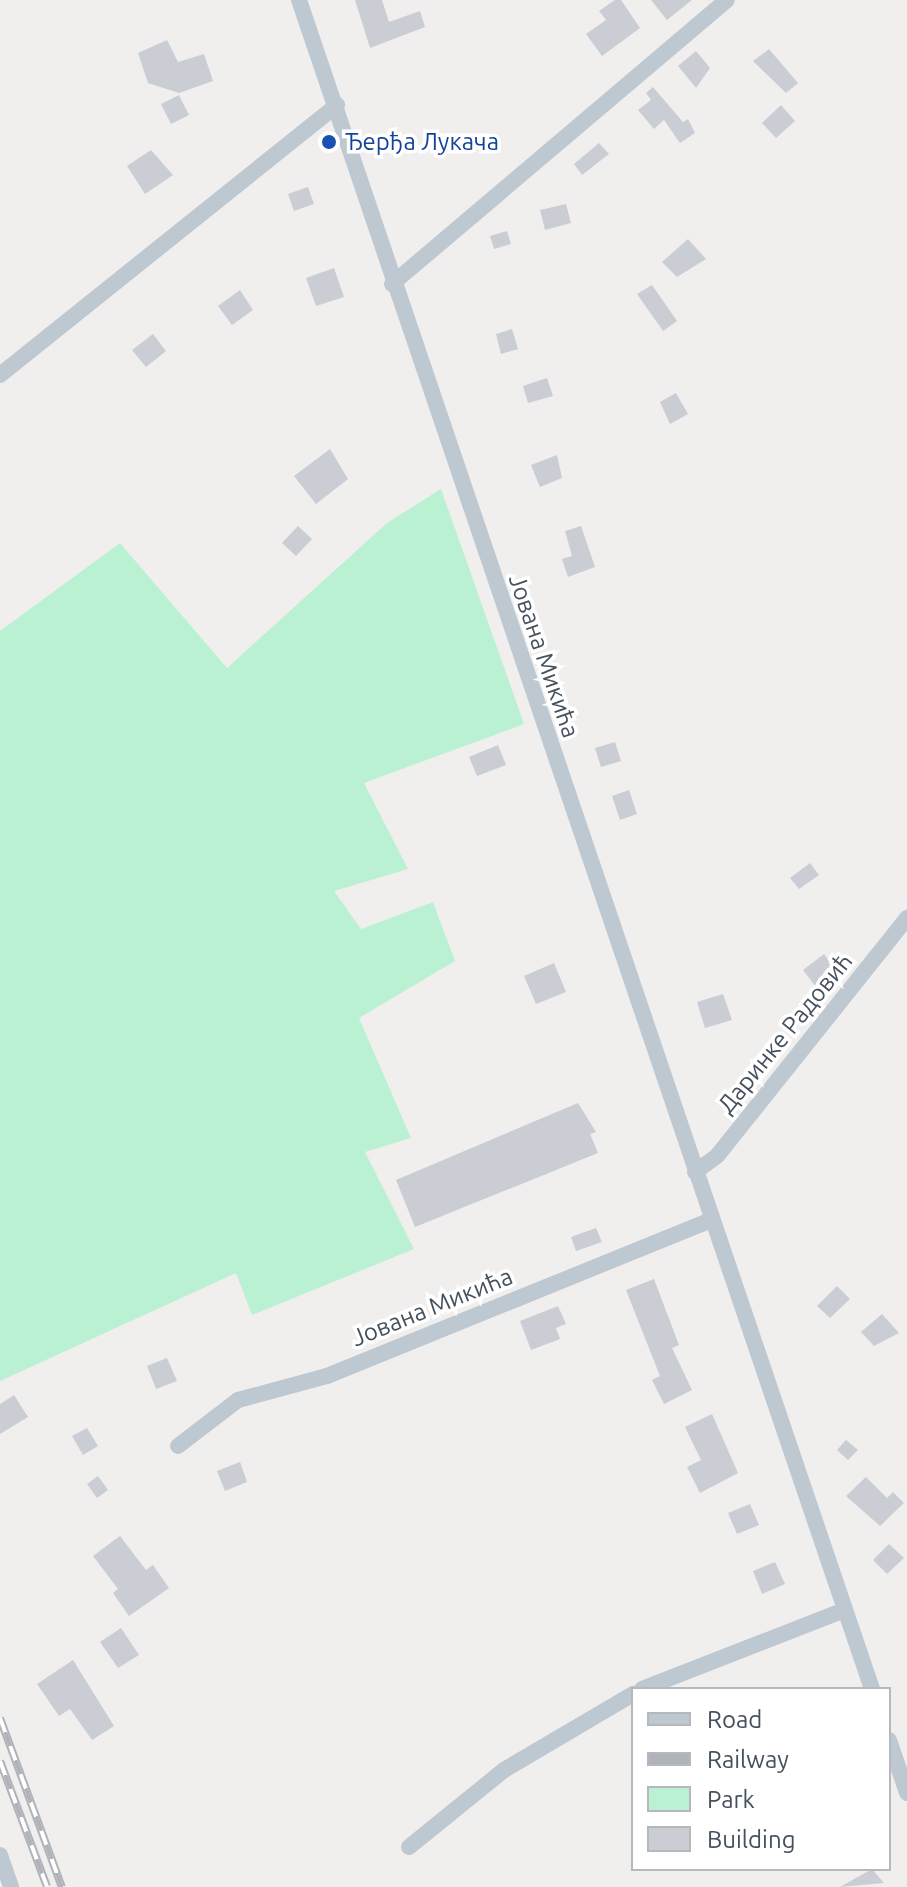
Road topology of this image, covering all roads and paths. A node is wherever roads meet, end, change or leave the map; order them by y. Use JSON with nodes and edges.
{"nodes":[{"id":1,"x":299,"y":0,"type":"edge"},
{"id":2,"x":727,"y":0,"type":"edge"},
{"id":3,"x":337,"y":105,"type":"junction"},
{"id":4,"x":392,"y":284,"type":"junction"},
{"id":5,"x":0,"y":375,"type":"edge"},
{"id":6,"x":907,"y":918,"type":"edge"},
{"id":7,"x":695,"y":1172,"type":"junction"},
{"id":8,"x":711,"y":1220,"type":"junction"},
{"id":9,"x":178,"y":1446,"type":"dead end"},
{"id":10,"x":845,"y":1610,"type":"junction"},
{"id":11,"x":647,"y":1687,"type":"edge"},
{"id":12,"x":871,"y":1687,"type":"edge"},
{"id":13,"x":631,"y":1695,"type":"edge"},
{"id":14,"x":891,"y":1746,"type":"edge"},
{"id":15,"x":907,"y":1793,"type":"edge"},
{"id":16,"x":409,"y":1847,"type":"dead end"},
{"id":17,"x":0,"y":1855,"type":"edge"},
{"id":18,"x":11,"y":1887,"type":"edge"}],
"edges":[{"from":1,"to":3,"type":"street","name":"Јована Микића"},
{"from":2,"to":4,"type":"street"},
{"from":3,"to":4,"type":"street","name":"Јована Микића"},
{"from":3,"to":5,"type":"street"},
{"from":4,"to":7,"type":"street","name":"Јована Микића"},
{"from":6,"to":7,"type":"street","name":"Даринке Радовић"},
{"from":7,"to":8,"type":"street","name":"Јована Микића"},
{"from":8,"to":9,"type":"street","name":"Јована Микића"},
{"from":8,"to":10,"type":"street","name":"Јована Микића"},
{"from":10,"to":11,"type":"street"},
{"from":10,"to":12,"type":"street","name":"Јована Микића"},
{"from":13,"to":16,"type":"street"},
{"from":14,"to":15,"type":"street"},
{"from":17,"to":18,"type":"street"}]}
